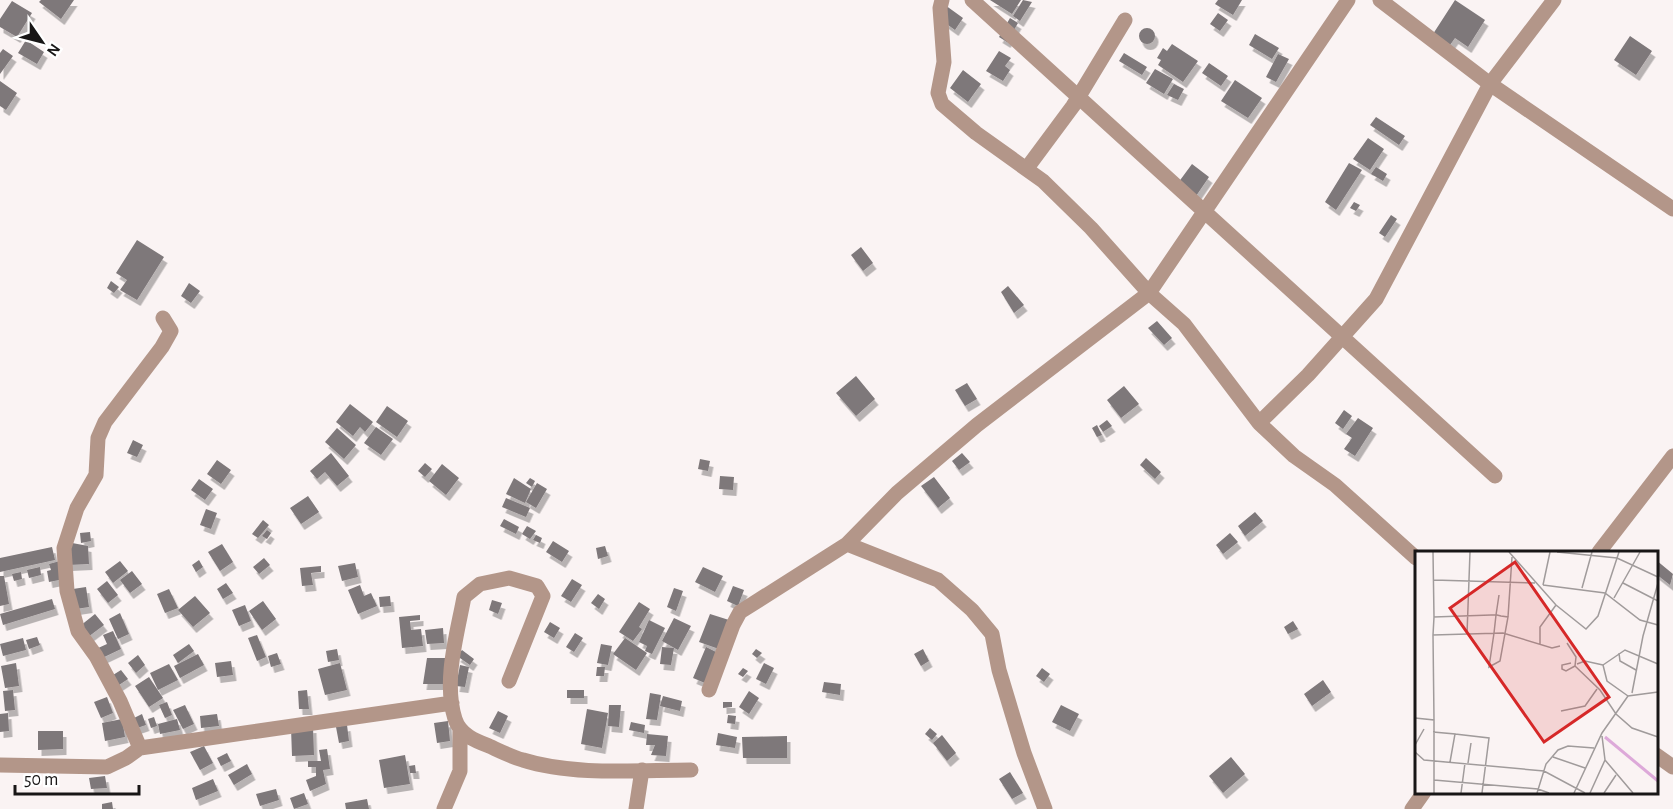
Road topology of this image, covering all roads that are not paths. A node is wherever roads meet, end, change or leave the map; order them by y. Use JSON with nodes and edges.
{"nodes":[{"id":1,"x":942,"y":0,"type":"edge"},
{"id":2,"x":972,"y":0,"type":"edge"},
{"id":3,"x":1348,"y":0,"type":"edge"},
{"id":4,"x":1380,"y":0,"type":"edge"},
{"id":5,"x":1554,"y":0,"type":"edge"},
{"id":6,"x":1125,"y":20,"type":"dead end"},
{"id":7,"x":1490,"y":84,"type":"junction"},
{"id":8,"x":1078,"y":97,"type":"junction"},
{"id":9,"x":1027,"y":168,"type":"junction"},
{"id":10,"x":1673,"y":209,"type":"edge"},
{"id":11,"x":1205,"y":213,"type":"junction"},
{"id":12,"x":1149,"y":293,"type":"junction"},
{"id":13,"x":164,"y":318,"type":"dead end"},
{"id":14,"x":1342,"y":337,"type":"junction"},
{"id":15,"x":1259,"y":423,"type":"junction"},
{"id":16,"x":1673,"y":456,"type":"edge"},
{"id":17,"x":1495,"y":476,"type":"dead end"},
{"id":18,"x":847,"y":544,"type":"junction"},
{"id":19,"x":1600,"y":551,"type":"edge"},
{"id":20,"x":1415,"y":557,"type":"edge"},
{"id":21,"x":509,"y":681,"type":"dead end"},
{"id":22,"x":709,"y":690,"type":"dead end"},
{"id":23,"x":452,"y":703,"type":"junction"},
{"id":24,"x":460,"y":729,"type":"junction"},
{"id":25,"x":140,"y":748,"type":"junction"},
{"id":26,"x":1658,"y":756,"type":"edge"},
{"id":27,"x":0,"y":765,"type":"edge"},
{"id":28,"x":1673,"y":767,"type":"edge"},
{"id":29,"x":642,"y":770,"type":"junction"},
{"id":30,"x":691,"y":770,"type":"dead end"},
{"id":31,"x":1423,"y":794,"type":"edge"},
{"id":32,"x":444,"y":809,"type":"edge"},
{"id":33,"x":636,"y":809,"type":"edge"},
{"id":34,"x":1045,"y":809,"type":"edge"},
{"id":35,"x":1412,"y":809,"type":"edge"}],
"edges":[{"from":1,"to":9,"type":"street"},
{"from":2,"to":8,"type":"street"},
{"from":3,"to":11,"type":"street"},
{"from":4,"to":7,"type":"street"},
{"from":5,"to":7,"type":"street"},
{"from":6,"to":8,"type":"street"},
{"from":7,"to":10,"type":"street"},
{"from":7,"to":14,"type":"street"},
{"from":8,"to":9,"type":"street"},
{"from":8,"to":11,"type":"street"},
{"from":9,"to":12,"type":"street"},
{"from":11,"to":12,"type":"street"},
{"from":11,"to":14,"type":"street"},
{"from":12,"to":15,"type":"street"},
{"from":12,"to":18,"type":"street"},
{"from":13,"to":25,"type":"street"},
{"from":14,"to":15,"type":"street"},
{"from":14,"to":17,"type":"street"},
{"from":15,"to":20,"type":"street"},
{"from":16,"to":19,"type":"street"},
{"from":18,"to":22,"type":"street"},
{"from":18,"to":34,"type":"street"},
{"from":21,"to":23,"type":"street"},
{"from":23,"to":24,"type":"street"},
{"from":23,"to":25,"type":"street"},
{"from":24,"to":29,"type":"street"},
{"from":24,"to":32,"type":"street"},
{"from":25,"to":27,"type":"street"},
{"from":26,"to":28,"type":"street"},
{"from":29,"to":30,"type":"street"},
{"from":29,"to":33,"type":"street"},
{"from":31,"to":35,"type":"street"}]}
